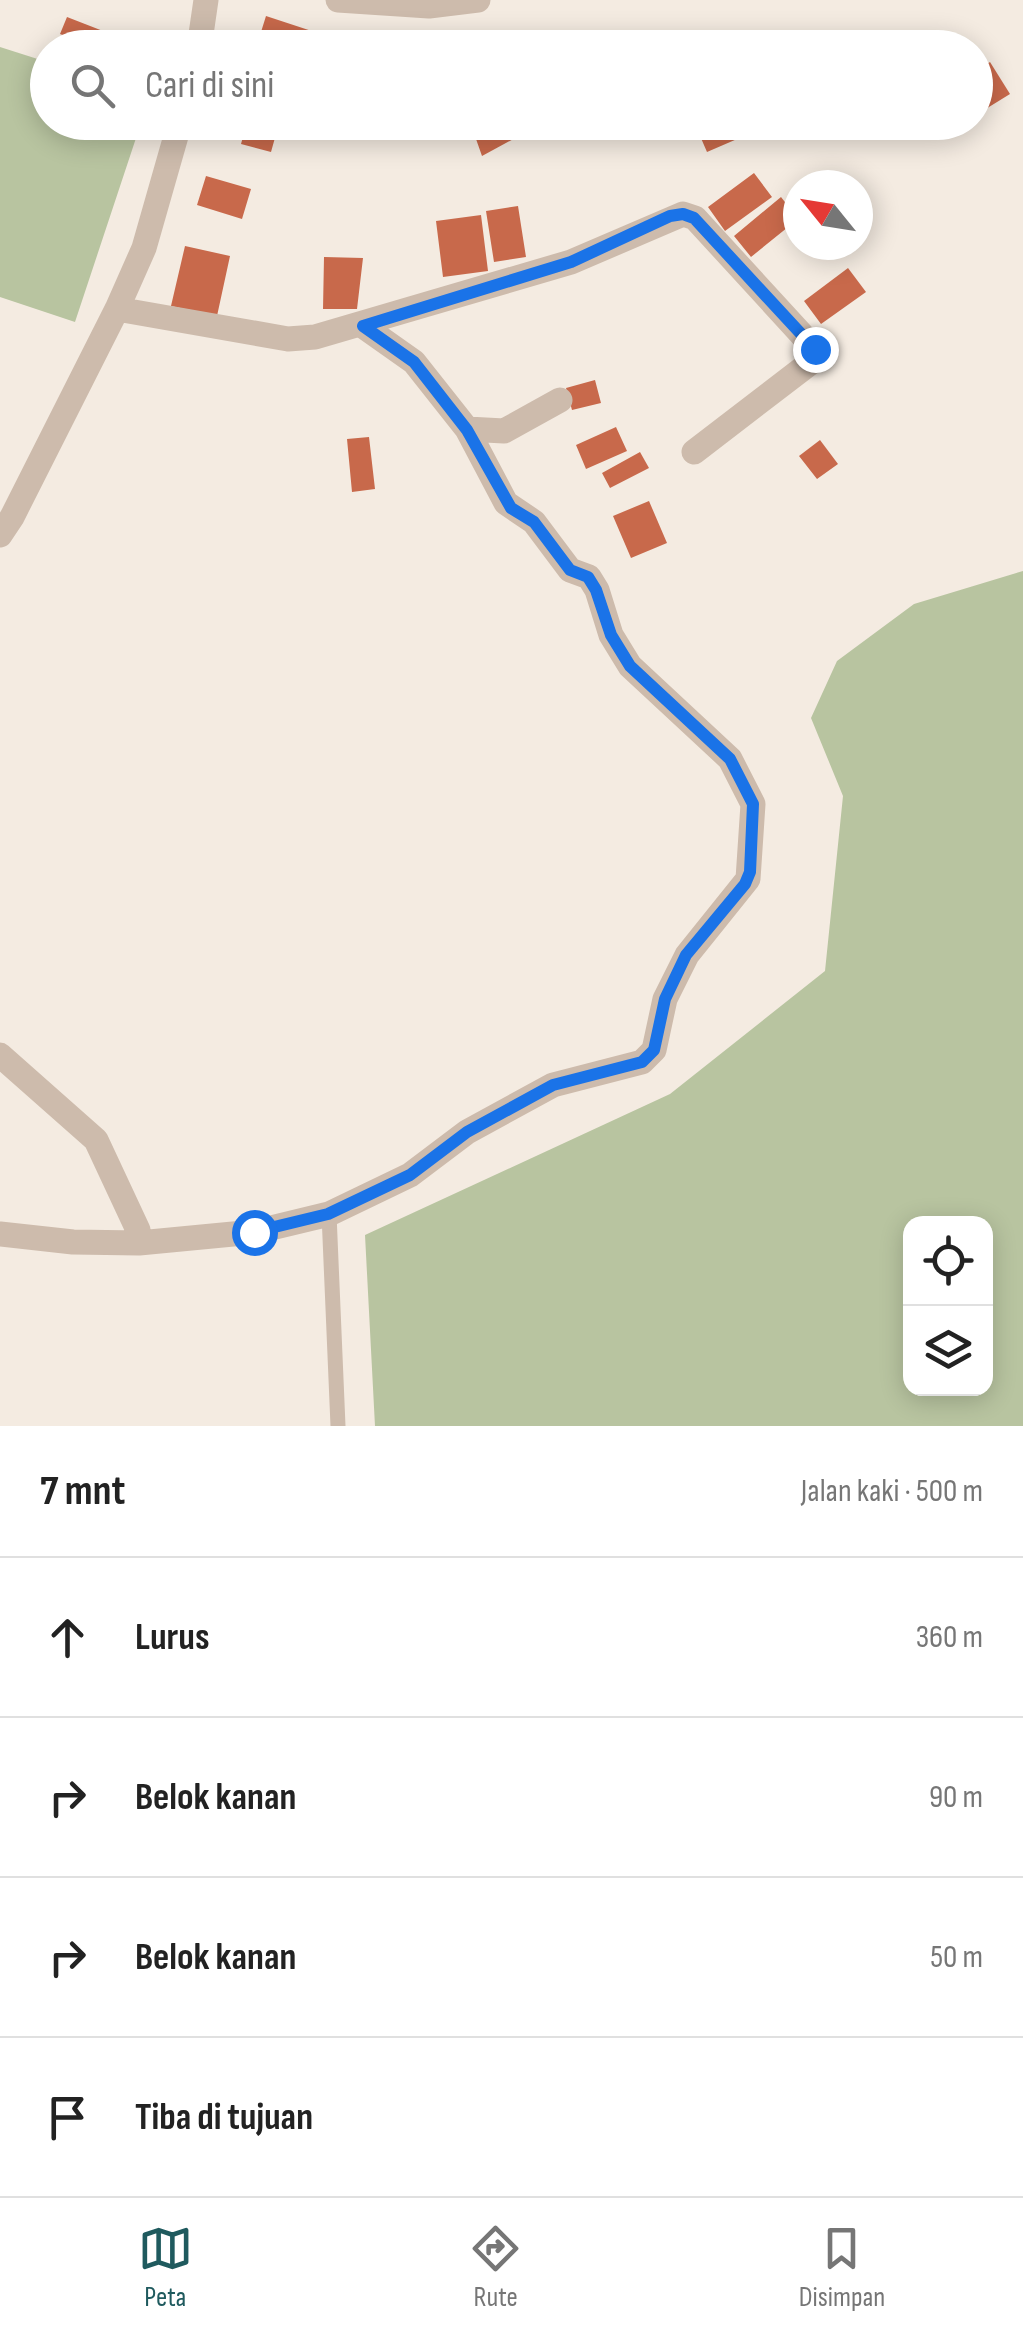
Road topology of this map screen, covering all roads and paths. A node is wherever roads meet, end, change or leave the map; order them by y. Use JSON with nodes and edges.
{"nodes":[{"id":1,"x":206,"y":0,"type":"edge"},
{"id":2,"x":338,"y":0,"type":"edge"},
{"id":3,"x":478,"y":0,"type":"edge"},
{"id":4,"x":202,"y":30,"type":"edge"},
{"id":5,"x":175,"y":140,"type":"edge"},
{"id":6,"x":117,"y":309,"type":"junction"},
{"id":7,"x":363,"y":326,"type":"junction"},
{"id":8,"x":560,"y":400,"type":"dead end"},
{"id":9,"x":467,"y":430,"type":"junction"},
{"id":10,"x":694,"y":452,"type":"dead end"},
{"id":11,"x":0,"y":535,"type":"edge"},
{"id":12,"x":0,"y":1055,"type":"edge"},
{"id":13,"x":328,"y":1214,"type":"junction"},
{"id":14,"x":0,"y":1234,"type":"edge"},
{"id":15,"x":138,"y":1243,"type":"junction"},
{"id":16,"x":338,"y":1426,"type":"edge"}],
"edges":[{"from":1,"to":4,"type":"street"},
{"from":2,"to":3,"type":"street"},
{"from":5,"to":6,"type":"street"},
{"from":6,"to":7,"type":"street"},
{"from":6,"to":11,"type":"street"},
{"from":7,"to":9,"type":"street"},
{"from":7,"to":10,"type":"street"},
{"from":8,"to":9,"type":"street"},
{"from":9,"to":13,"type":"street"},
{"from":12,"to":15,"type":"street"},
{"from":13,"to":15,"type":"street"},
{"from":13,"to":16,"type":"lane"},
{"from":14,"to":15,"type":"street"}]}
